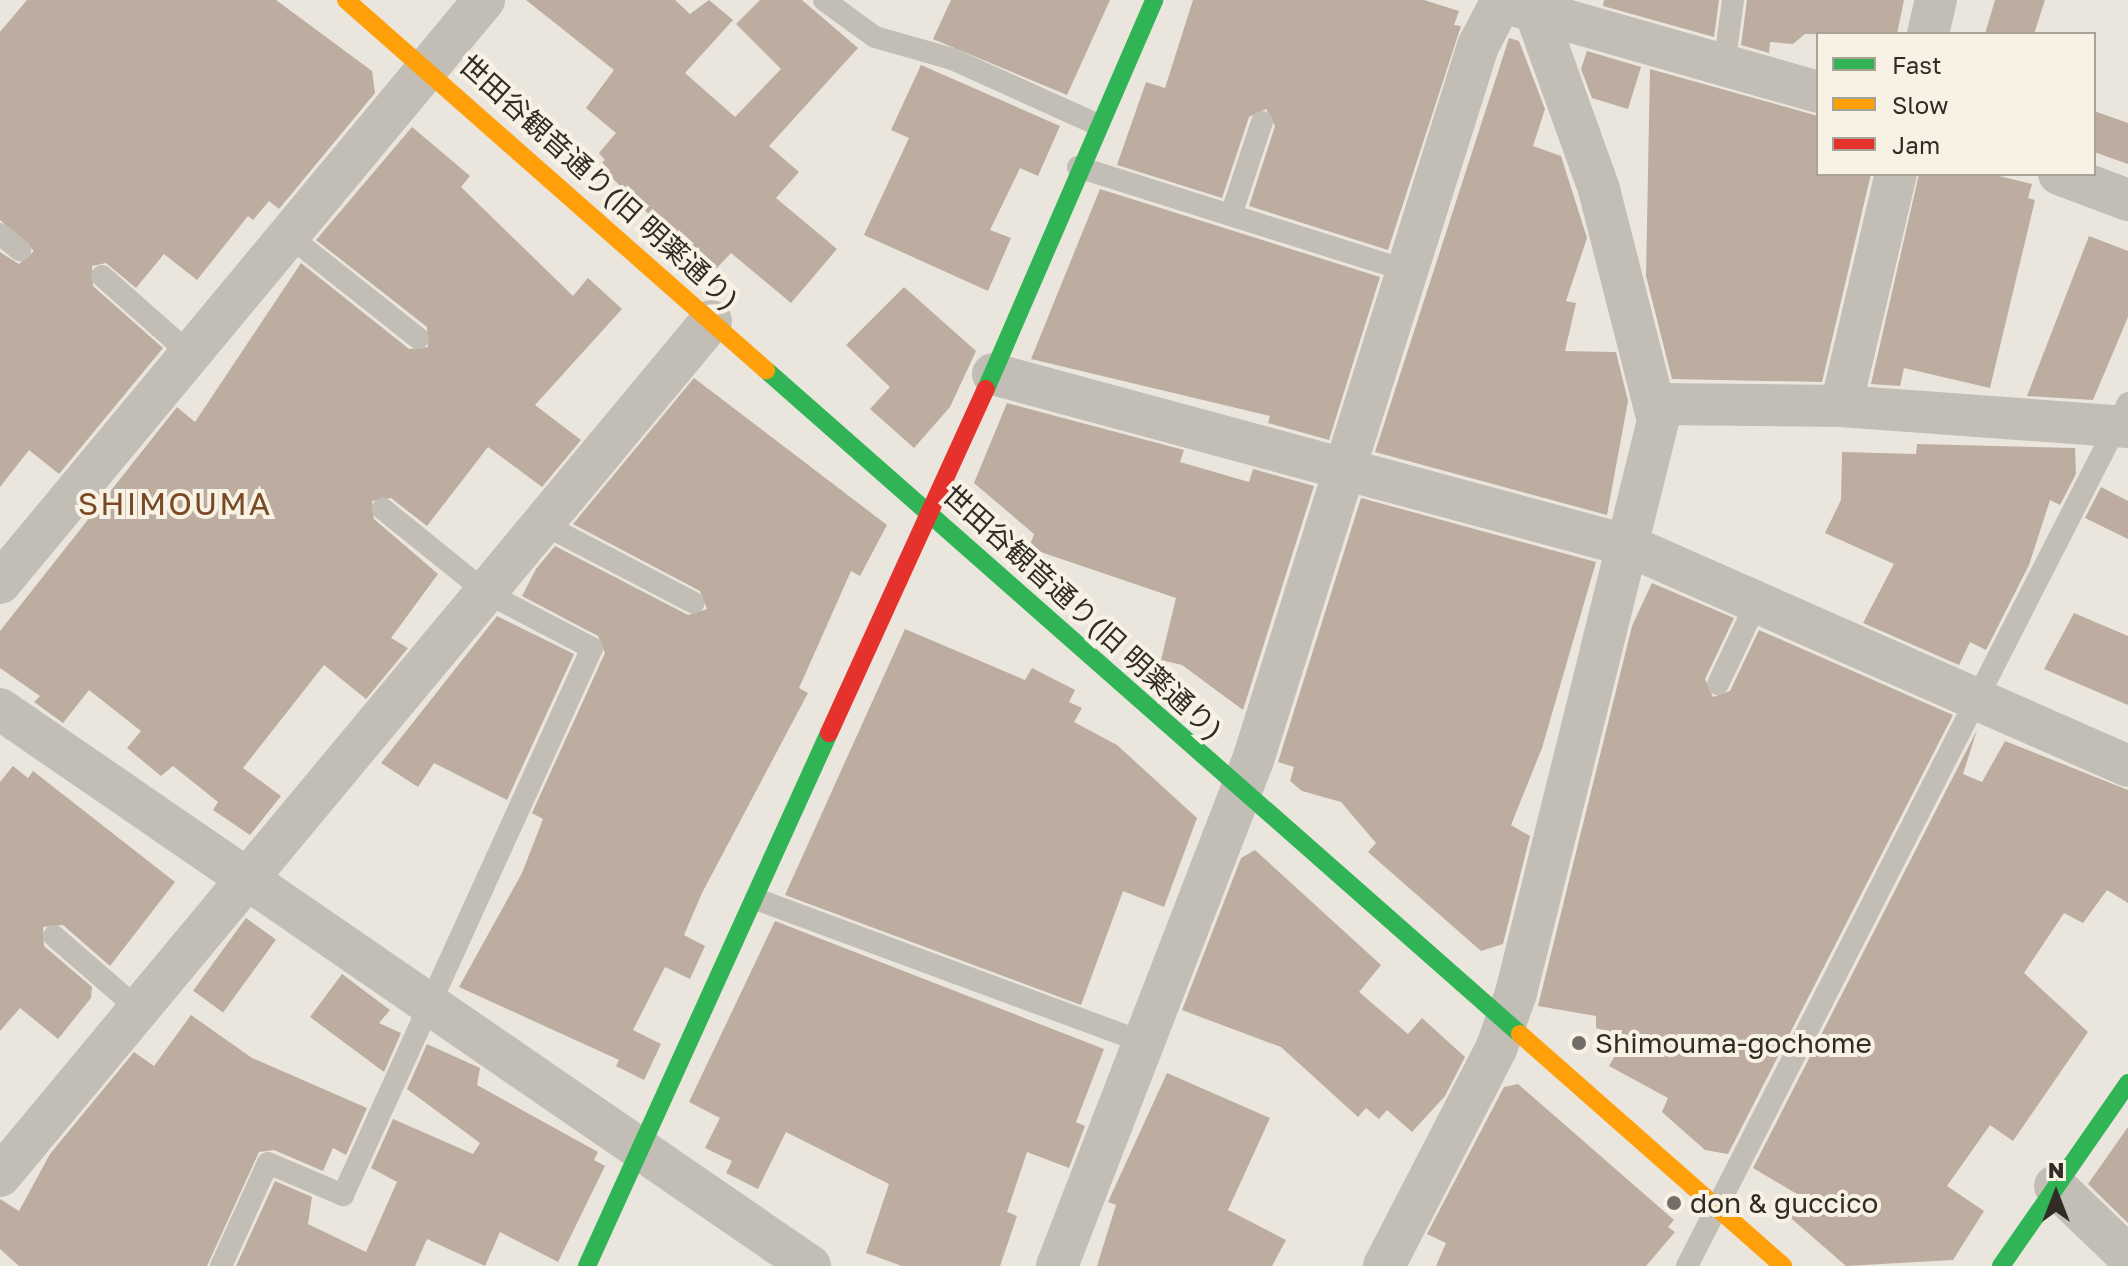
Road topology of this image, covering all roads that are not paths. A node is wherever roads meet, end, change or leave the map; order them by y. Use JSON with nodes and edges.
{"nodes":[{"id":1,"x":346,"y":0,"type":"edge"},
{"id":2,"x":484,"y":0,"type":"edge"},
{"id":3,"x":824,"y":0,"type":"edge"},
{"id":4,"x":1154,"y":0,"type":"edge"},
{"id":5,"x":1733,"y":0,"type":"edge"},
{"id":6,"x":1936,"y":0,"type":"edge"},
{"id":7,"x":1516,"y":3,"type":"edge"},
{"id":8,"x":1928,"y":32,"type":"edge"},
{"id":9,"x":428,"y":66,"type":"junction"},
{"id":10,"x":1724,"y":66,"type":"junction"},
{"id":11,"x":1816,"y":91,"type":"edge"},
{"id":12,"x":1262,"y":122,"type":"dead end"},
{"id":13,"x":1096,"y":124,"type":"junction"},
{"id":14,"x":1078,"y":167,"type":"junction"},
{"id":15,"x":1896,"y":176,"type":"edge"},
{"id":16,"x":2064,"y":176,"type":"edge"},
{"id":17,"x":2128,"y":200,"type":"edge"},
{"id":18,"x":1231,"y":215,"type":"junction"},
{"id":19,"x":0,"y":234,"type":"edge"},
{"id":20,"x":288,"y":235,"type":"junction"},
{"id":21,"x":20,"y":250,"type":"dead end"},
{"id":22,"x":1407,"y":271,"type":"junction"},
{"id":23,"x":102,"y":276,"type":"dead end"},
{"id":24,"x":711,"y":321,"type":"junction"},
{"id":25,"x":418,"y":338,"type":"dead end"},
{"id":26,"x":188,"y":352,"type":"junction"},
{"id":27,"x":993,"y":374,"type":"junction"},
{"id":28,"x":1656,"y":404,"type":"junction"},
{"id":29,"x":1841,"y":406,"type":"junction"},
{"id":30,"x":2125,"y":418,"type":"edge"},
{"id":31,"x":1345,"y":468,"type":"junction"},
{"id":32,"x":383,"y":509,"type":"dead end"},
{"id":33,"x":928,"y":512,"type":"junction"},
{"id":34,"x":543,"y":524,"type":"junction"},
{"id":35,"x":1629,"y":546,"type":"junction"},
{"id":36,"x":0,"y":583,"type":"edge"},
{"id":37,"x":487,"y":593,"type":"junction"},
{"id":38,"x":1757,"y":602,"type":"junction"},
{"id":39,"x":694,"y":603,"type":"dead end"},
{"id":40,"x":1718,"y":684,"type":"dead end"},
{"id":41,"x":1978,"y":698,"type":"junction"},
{"id":42,"x":0,"y":709,"type":"edge"},
{"id":43,"x":2128,"y":766,"type":"edge"},
{"id":44,"x":1240,"y":787,"type":"junction"},
{"id":45,"x":246,"y":878,"type":"junction"},
{"id":46,"x":756,"y":899,"type":"junction"},
{"id":47,"x":54,"y":936,"type":"dead end"},
{"id":48,"x":433,"y":1006,"type":"junction"},
{"id":49,"x":138,"y":1009,"type":"junction"},
{"id":50,"x":1507,"y":1017,"type":"junction"},
{"id":51,"x":1139,"y":1041,"type":"junction"},
{"id":52,"x":2128,"y":1083,"type":"edge"},
{"id":53,"x":642,"y":1150,"type":"junction"},
{"id":54,"x":0,"y":1176,"type":"edge"},
{"id":55,"x":2055,"y":1186,"type":"junction"},
{"id":56,"x":1714,"y":1207,"type":"junction"},
{"id":57,"x":2128,"y":1256,"type":"edge"},
{"id":58,"x":221,"y":1266,"type":"edge"},
{"id":59,"x":587,"y":1266,"type":"edge"},
{"id":60,"x":810,"y":1266,"type":"edge"},
{"id":61,"x":1057,"y":1266,"type":"edge"},
{"id":62,"x":1384,"y":1266,"type":"edge"},
{"id":63,"x":1687,"y":1266,"type":"edge"},
{"id":64,"x":1783,"y":1266,"type":"edge"},
{"id":65,"x":2001,"y":1266,"type":"edge"}],
"edges":[{"from":1,"to":9,"type":"street","name":"世田谷観音通り(旧 明薬通り)"},
{"from":2,"to":9,"type":"street"},
{"from":3,"to":13,"type":"lane"},
{"from":4,"to":13,"type":"street"},
{"from":5,"to":10,"type":"lane"},
{"from":6,"to":8,"type":"street"},
{"from":7,"to":10,"type":"street"},
{"from":7,"to":22,"type":"street"},
{"from":7,"to":28,"type":"street"},
{"from":9,"to":20,"type":"street"},
{"from":9,"to":24,"type":"street","name":"世田谷観音通り(旧 明薬通り)"},
{"from":10,"to":11,"type":"street"},
{"from":12,"to":18,"type":"lane"},
{"from":13,"to":14,"type":"street"},
{"from":14,"to":18,"type":"lane"},
{"from":14,"to":27,"type":"street"},
{"from":15,"to":29,"type":"street"},
{"from":16,"to":17,"type":"street"},
{"from":18,"to":22,"type":"lane"},
{"from":19,"to":21,"type":"lane"},
{"from":20,"to":25,"type":"lane"},
{"from":20,"to":26,"type":"street"},
{"from":22,"to":31,"type":"street"},
{"from":23,"to":26,"type":"lane"},
{"from":24,"to":33,"type":"street","name":"世田谷観音通り(旧 明薬通り)"},
{"from":24,"to":34,"type":"street"},
{"from":26,"to":36,"type":"street"},
{"from":27,"to":31,"type":"street"},
{"from":27,"to":33,"type":"street"},
{"from":28,"to":29,"type":"street"},
{"from":28,"to":35,"type":"street"},
{"from":29,"to":30,"type":"street"},
{"from":30,"to":41,"type":"lane"},
{"from":31,"to":35,"type":"street"},
{"from":31,"to":44,"type":"street"},
{"from":32,"to":37,"type":"lane"},
{"from":33,"to":44,"type":"street","name":"世田谷観音通り(旧 明薬通り)"},
{"from":33,"to":46,"type":"street"},
{"from":34,"to":37,"type":"street"},
{"from":34,"to":39,"type":"lane"},
{"from":35,"to":38,"type":"street"},
{"from":35,"to":50,"type":"street"},
{"from":37,"to":45,"type":"street"},
{"from":37,"to":48,"type":"lane"},
{"from":38,"to":40,"type":"lane"},
{"from":38,"to":41,"type":"street"},
{"from":41,"to":43,"type":"street"},
{"from":41,"to":56,"type":"lane"},
{"from":42,"to":45,"type":"street"},
{"from":44,"to":50,"type":"street","name":"世田谷観音通り(旧 明薬通り)"},
{"from":44,"to":51,"type":"street"},
{"from":45,"to":48,"type":"street"},
{"from":45,"to":49,"type":"street"},
{"from":46,"to":51,"type":"lane"},
{"from":46,"to":53,"type":"street"},
{"from":47,"to":49,"type":"lane"},
{"from":48,"to":53,"type":"street"},
{"from":48,"to":58,"type":"lane"},
{"from":49,"to":54,"type":"street"},
{"from":50,"to":56,"type":"street","name":"世田谷観音通り(旧 明薬通り)"},
{"from":50,"to":62,"type":"street"},
{"from":51,"to":61,"type":"street"},
{"from":52,"to":55,"type":"street"},
{"from":53,"to":59,"type":"street"},
{"from":53,"to":60,"type":"street"},
{"from":55,"to":57,"type":"street"},
{"from":55,"to":65,"type":"street"},
{"from":56,"to":63,"type":"lane"},
{"from":56,"to":64,"type":"street","name":"世田谷観音通り(旧 明薬通り)"}]}
